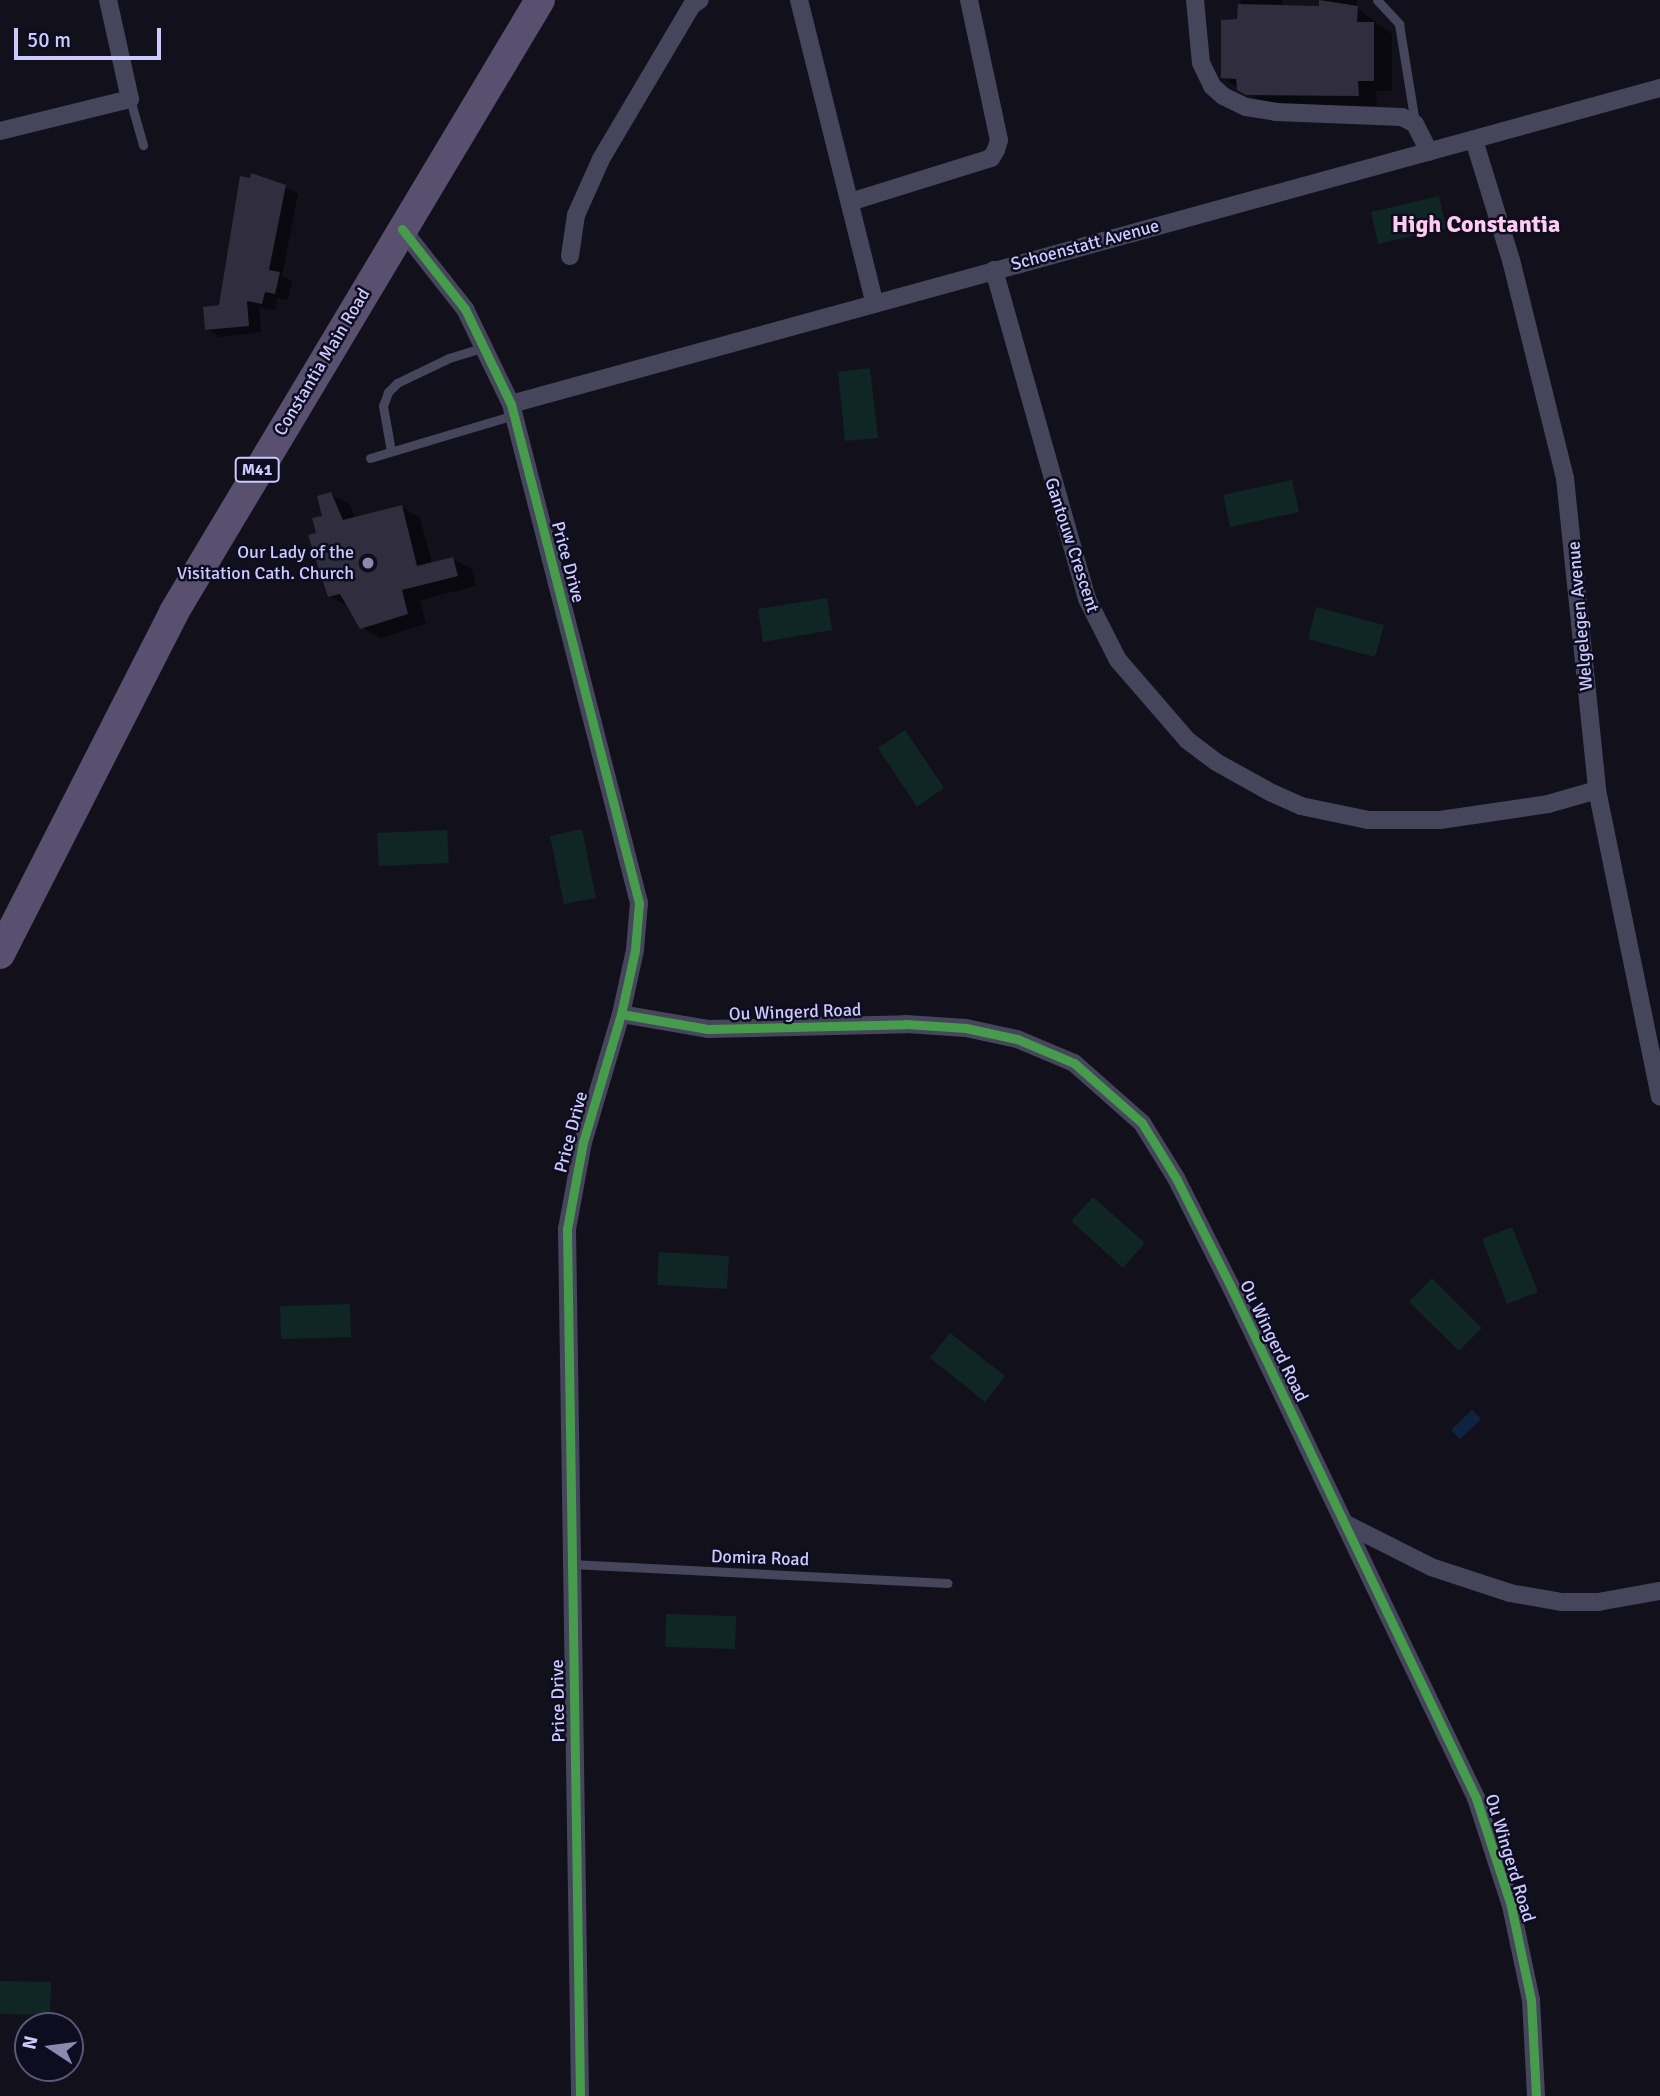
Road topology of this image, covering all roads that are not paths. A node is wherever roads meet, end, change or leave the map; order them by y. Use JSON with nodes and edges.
{"nodes":[{"id":1,"x":108,"y":0,"type":"edge"},
{"id":2,"x":540,"y":0,"type":"edge"},
{"id":3,"x":700,"y":0,"type":"edge"},
{"id":4,"x":799,"y":0,"type":"edge"},
{"id":5,"x":969,"y":0,"type":"edge"},
{"id":6,"x":1195,"y":0,"type":"edge"},
{"id":7,"x":1377,"y":0,"type":"edge"},
{"id":8,"x":1660,"y":88,"type":"edge"},
{"id":9,"x":130,"y":99,"type":"junction"},
{"id":10,"x":1415,"y":124,"type":"junction"},
{"id":11,"x":0,"y":131,"type":"edge"},
{"id":12,"x":1474,"y":140,"type":"junction"},
{"id":13,"x":144,"y":145,"type":"dead end"},
{"id":14,"x":1429,"y":152,"type":"junction"},
{"id":15,"x":850,"y":202,"type":"junction"},
{"id":16,"x":402,"y":229,"type":"junction"},
{"id":17,"x":570,"y":256,"type":"dead end"},
{"id":18,"x":994,"y":270,"type":"junction"},
{"id":19,"x":875,"y":303,"type":"junction"},
{"id":20,"x":486,"y":347,"type":"junction"},
{"id":21,"x":512,"y":409,"type":"junction"},
{"id":22,"x":391,"y":452,"type":"junction"},
{"id":23,"x":370,"y":458,"type":"dead end"},
{"id":24,"x":1597,"y":790,"type":"junction"},
{"id":25,"x":0,"y":954,"type":"edge"},
{"id":26,"x":621,"y":1013,"type":"junction"},
{"id":27,"x":1660,"y":1097,"type":"edge"},
{"id":28,"x":1346,"y":1524,"type":"junction"},
{"id":29,"x":571,"y":1564,"type":"junction"},
{"id":30,"x":948,"y":1583,"type":"dead end"},
{"id":31,"x":1660,"y":1591,"type":"edge"},
{"id":32,"x":580,"y":2096,"type":"edge"},
{"id":33,"x":1536,"y":2096,"type":"edge"}],
"edges":[{"from":1,"to":9,"type":"street"},
{"from":2,"to":16,"type":"main road","name":"Constantia Main Road","number":"M41"},
{"from":3,"to":17,"type":"street"},
{"from":4,"to":15,"type":"street"},
{"from":5,"to":15,"type":"street"},
{"from":6,"to":10,"type":"street"},
{"from":7,"to":10,"type":"lane"},
{"from":8,"to":12,"type":"street","name":"Schoenstatt Avenue"},
{"from":9,"to":11,"type":"street"},
{"from":9,"to":13,"type":"lane"},
{"from":10,"to":14,"type":"street"},
{"from":12,"to":14,"type":"street","name":"Schoenstatt Avenue"},
{"from":12,"to":24,"type":"street","name":"Welgelegen Avenue"},
{"from":14,"to":18,"type":"street","name":"Schoenstatt Avenue"},
{"from":15,"to":19,"type":"street"},
{"from":16,"to":20,"type":"street","name":"Price Drive"},
{"from":16,"to":25,"type":"main road","name":"Constantia Main Road","number":"M41"},
{"from":18,"to":19,"type":"street","name":"Schoenstatt Avenue"},
{"from":18,"to":24,"type":"street","name":"Gantouw Crescent"},
{"from":19,"to":21,"type":"street","name":"Schoenstatt Avenue"},
{"from":20,"to":21,"type":"street","name":"Price Drive"},
{"from":20,"to":22,"type":"lane"},
{"from":21,"to":22,"type":"lane"},
{"from":21,"to":26,"type":"street","name":"Price Drive"},
{"from":22,"to":23,"type":"lane"},
{"from":24,"to":27,"type":"street","name":"Welgelegen Avenue"},
{"from":26,"to":28,"type":"street","name":"Ou Wingerd Road"},
{"from":26,"to":29,"type":"street","name":"Price Drive"},
{"from":28,"to":31,"type":"street"},
{"from":28,"to":33,"type":"street","name":"Ou Wingerd Road"},
{"from":29,"to":30,"type":"lane","name":"Domira Road"},
{"from":29,"to":32,"type":"street","name":"Price Drive"}]}
